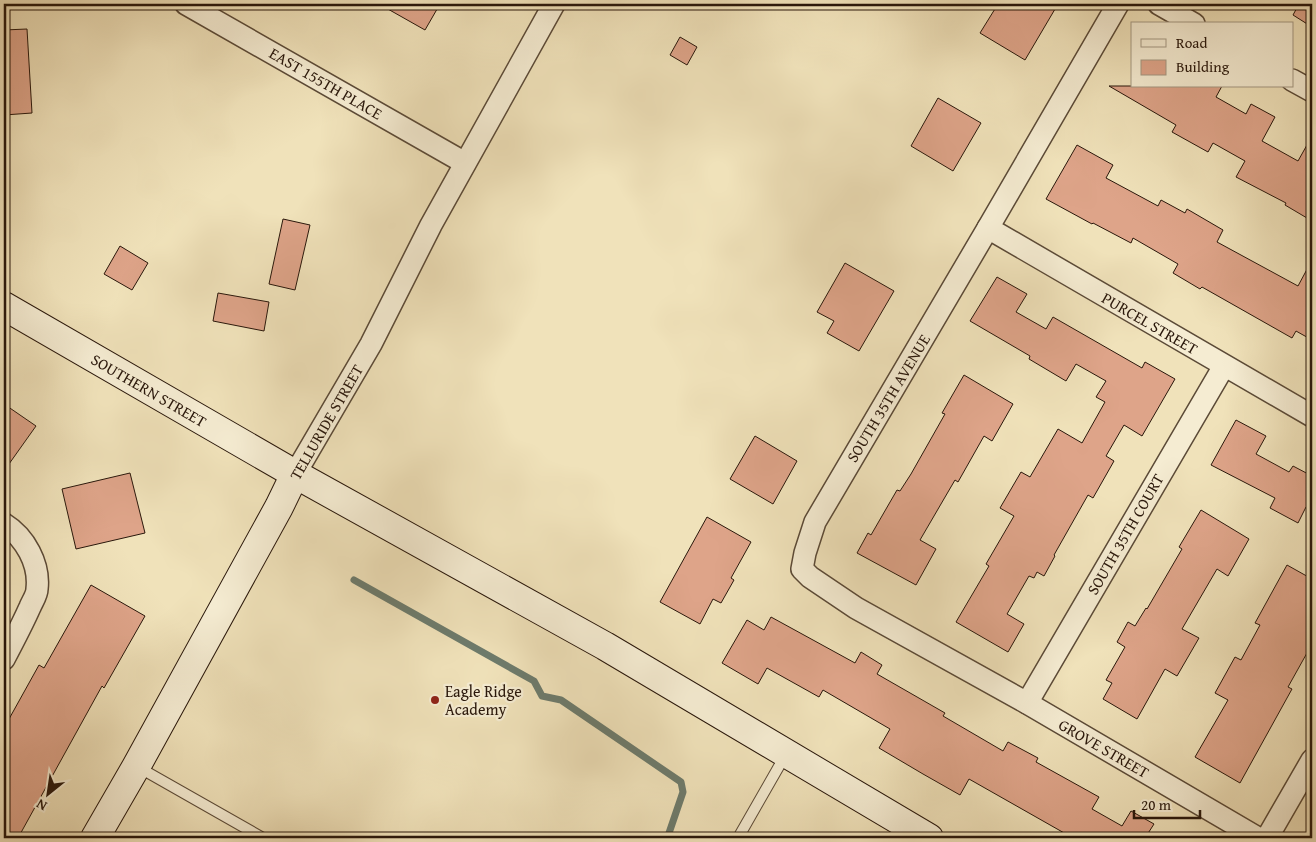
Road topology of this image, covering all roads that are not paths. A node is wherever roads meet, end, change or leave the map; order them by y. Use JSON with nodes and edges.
{"nodes":[{"id":1,"x":186,"y":4,"type":"edge"},
{"id":2,"x":554,"y":4,"type":"edge"},
{"id":3,"x":1118,"y":4,"type":"edge"},
{"id":4,"x":1159,"y":4,"type":"edge"},
{"id":5,"x":1190,"y":22,"type":"edge"},
{"id":6,"x":1294,"y":81,"type":"edge"},
{"id":7,"x":1312,"y":92,"type":"edge"},
{"id":8,"x":466,"y":163,"type":"junction"},
{"id":9,"x":988,"y":228,"type":"junction"},
{"id":10,"x":4,"y":306,"type":"edge"},
{"id":11,"x":1224,"y":366,"type":"junction"},
{"id":12,"x":1312,"y":416,"type":"edge"},
{"id":13,"x":295,"y":474,"type":"junction"},
{"id":14,"x":4,"y":524,"type":"edge"},
{"id":15,"x":4,"y":660,"type":"edge"},
{"id":16,"x":1027,"y":703,"type":"junction"},
{"id":17,"x":787,"y":753,"type":"junction"},
{"id":18,"x":1312,"y":760,"type":"edge"},
{"id":19,"x":136,"y":767,"type":"junction"},
{"id":20,"x":95,"y":838,"type":"edge"},
{"id":21,"x":263,"y":838,"type":"edge"},
{"id":22,"x":738,"y":838,"type":"edge"},
{"id":23,"x":928,"y":838,"type":"edge"},
{"id":24,"x":1258,"y":838,"type":"edge"},
{"id":25,"x":1267,"y":838,"type":"edge"}],
"edges":[{"from":1,"to":8,"type":"street","name":"EAST 155TH PLACE"},
{"from":2,"to":8,"type":"street","name":"TELLURIDE STREET"},
{"from":3,"to":9,"type":"street","name":"SOUTH 35TH AVENUE"},
{"from":4,"to":5,"type":"street"},
{"from":6,"to":7,"type":"street"},
{"from":8,"to":13,"type":"street","name":"TELLURIDE STREET"},
{"from":9,"to":11,"type":"street","name":"PURCEL STREET"},
{"from":9,"to":16,"type":"street","name":"SOUTH 35TH AVENUE"},
{"from":10,"to":13,"type":"street","name":"SOUTHERN STREET"},
{"from":11,"to":12,"type":"street","name":"PURCEL STREET"},
{"from":11,"to":16,"type":"street","name":"SOUTH 35TH COURT"},
{"from":13,"to":17,"type":"street","name":"SOUTHERN STREET"},
{"from":13,"to":19,"type":"street","name":"TELLURIDE STREET"},
{"from":14,"to":15,"type":"street"},
{"from":16,"to":24,"type":"street","name":"GROVE STREET"},
{"from":17,"to":22,"type":"lane"},
{"from":17,"to":23,"type":"street","name":"SOUTHERN STREET"},
{"from":18,"to":25,"type":"street"},
{"from":19,"to":20,"type":"street","name":"TELLURIDE STREET"},
{"from":19,"to":21,"type":"lane"}]}
